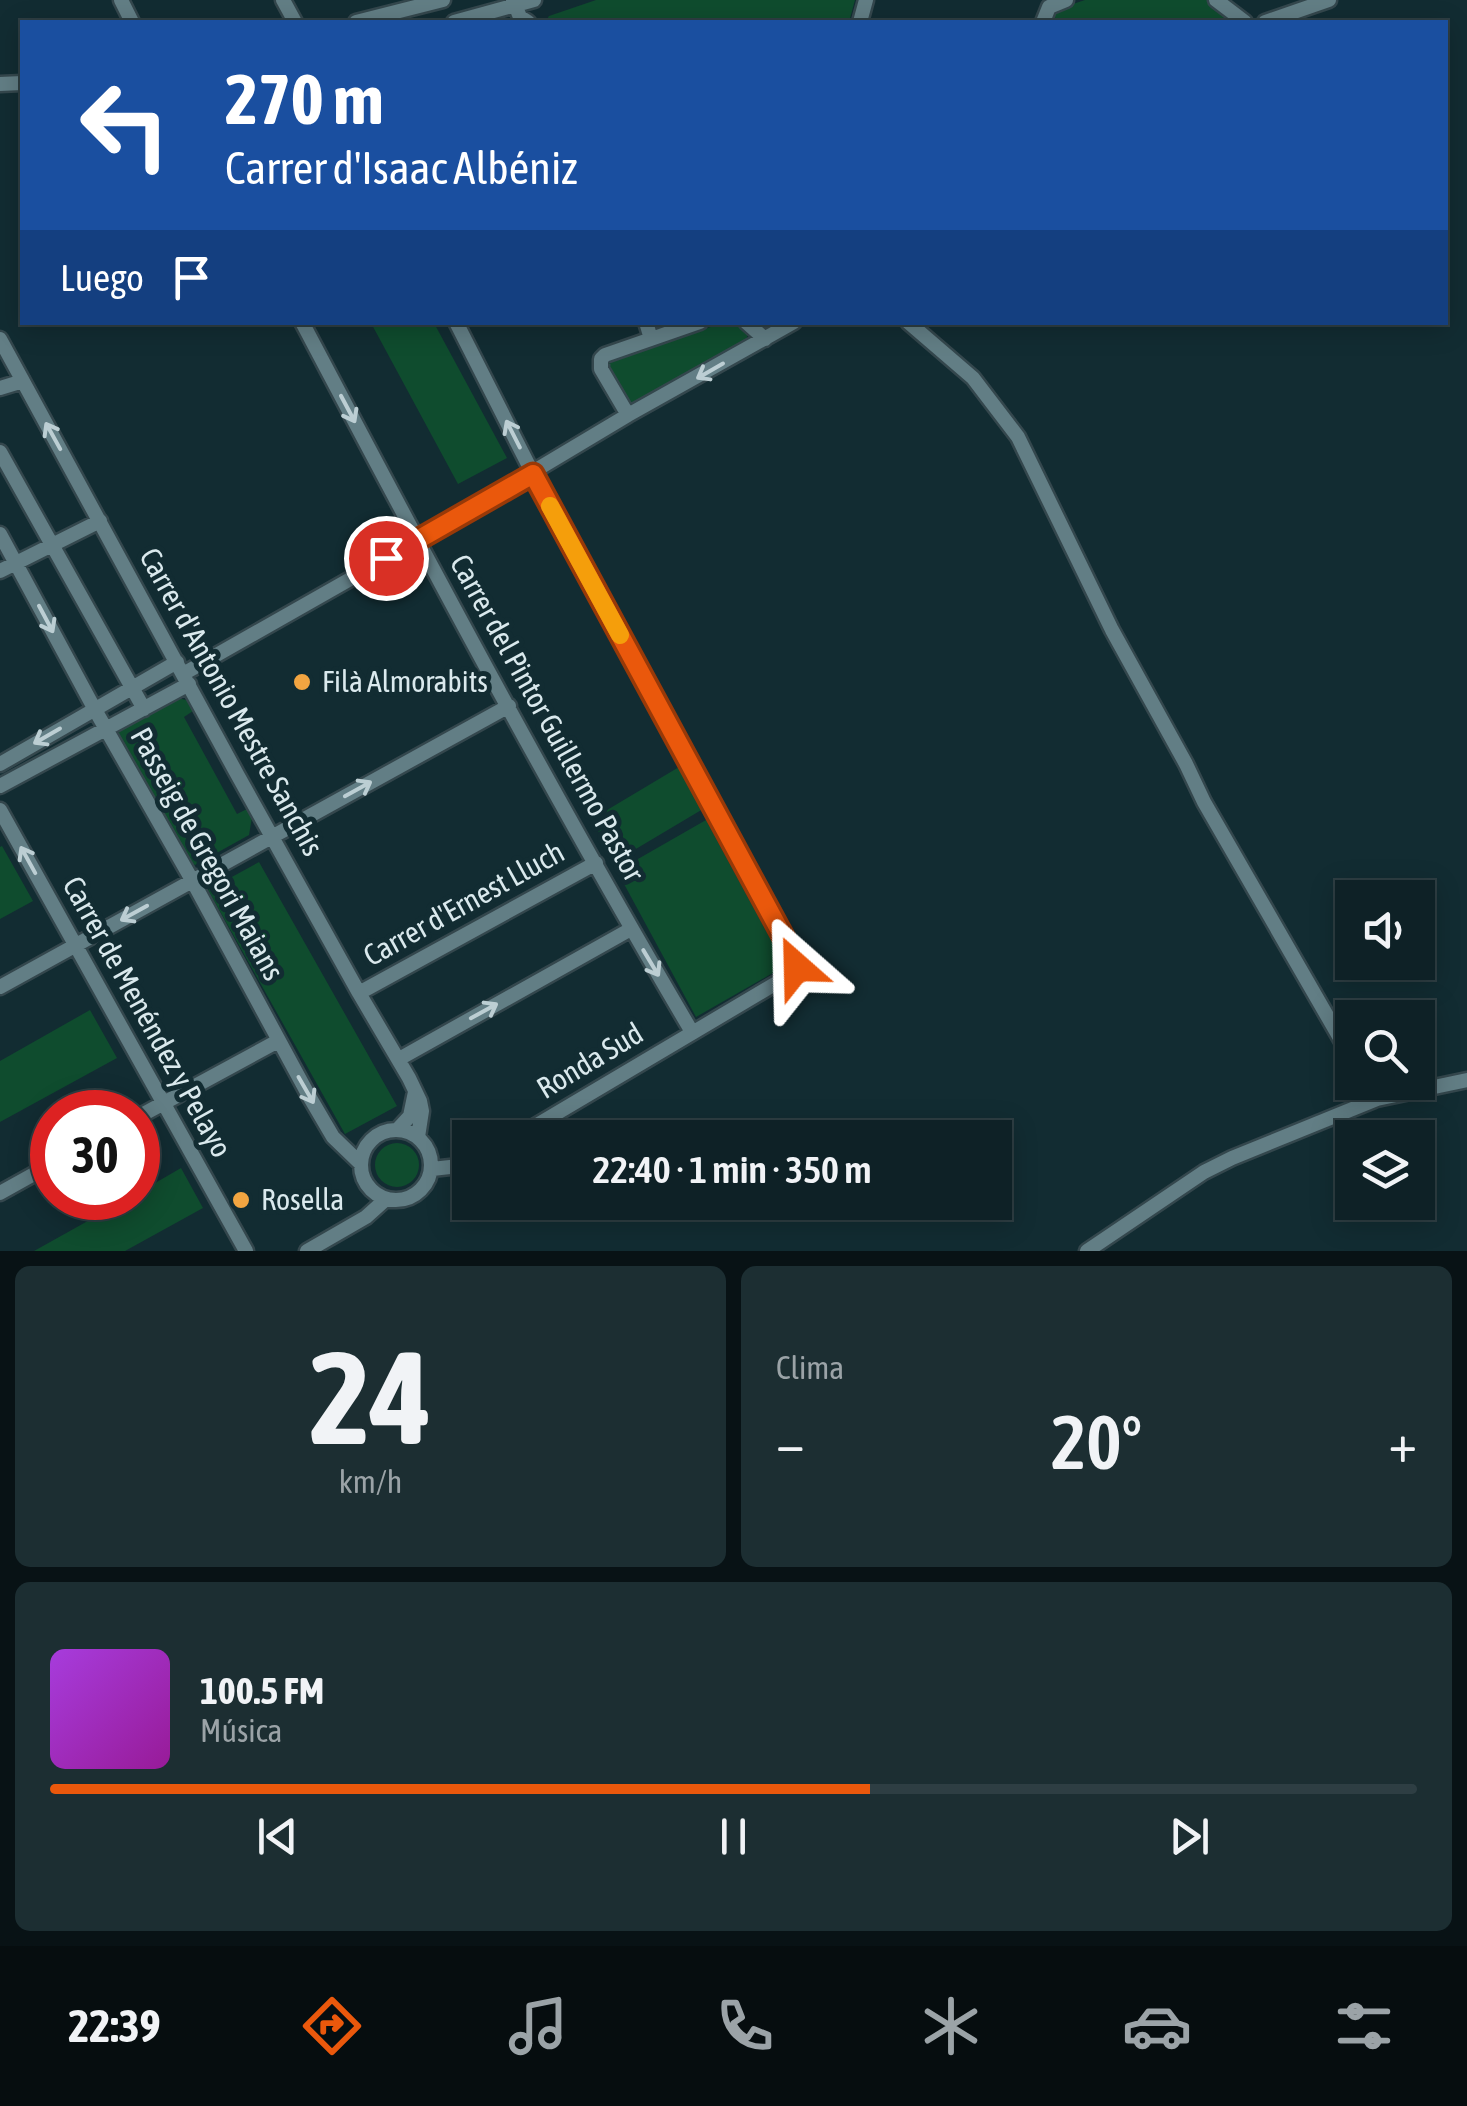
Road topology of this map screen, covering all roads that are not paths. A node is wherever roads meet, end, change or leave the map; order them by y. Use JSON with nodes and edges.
{"nodes":[{"id":1,"x":443,"y":0,"type":"edge"},
{"id":2,"x":534,"y":0,"type":"edge"},
{"id":3,"x":1066,"y":0,"type":"edge"},
{"id":4,"x":1216,"y":0,"type":"edge"},
{"id":5,"x":1329,"y":0,"type":"edge"},
{"id":6,"x":514,"y":3,"type":"edge"},
{"id":7,"x":495,"y":6,"type":"edge"},
{"id":8,"x":364,"y":20,"type":"edge"},
{"id":9,"x":459,"y":20,"type":"edge"},
{"id":10,"x":1044,"y":20,"type":"edge"},
{"id":11,"x":1242,"y":20,"type":"edge"},
{"id":12,"x":1271,"y":20,"type":"edge"},
{"id":13,"x":304,"y":325,"type":"edge"},
{"id":14,"x":458,"y":325,"type":"edge"},
{"id":15,"x":647,"y":325,"type":"edge"},
{"id":16,"x":691,"y":325,"type":"edge"},
{"id":17,"x":749,"y":325,"type":"edge"},
{"id":18,"x":789,"y":325,"type":"edge"},
{"id":19,"x":911,"y":325,"type":"edge"},
{"id":20,"x":0,"y":338,"type":"edge"},
{"id":21,"x":651,"y":338,"type":"junction"},
{"id":22,"x":765,"y":339,"type":"junction"},
{"id":23,"x":24,"y":381,"type":"junction"},
{"id":24,"x":0,"y":388,"type":"edge"},
{"id":25,"x":628,"y":415,"type":"junction"},
{"id":26,"x":0,"y":452,"type":"edge"},
{"id":27,"x":533,"y":474,"type":"junction"},
{"id":28,"x":100,"y":521,"type":"junction"},
{"id":29,"x":0,"y":534,"type":"edge"},
{"id":30,"x":418,"y":540,"type":"junction"},
{"id":31,"x":52,"y":546,"type":"junction"},
{"id":32,"x":16,"y":564,"type":"junction"},
{"id":33,"x":0,"y":570,"type":"edge"},
{"id":34,"x":183,"y":673,"type":"junction"},
{"id":35,"x":132,"y":687,"type":"junction"},
{"id":36,"x":508,"y":706,"type":"junction"},
{"id":37,"x":94,"y":708,"type":"junction"},
{"id":38,"x":144,"y":709,"type":"junction"},
{"id":39,"x":106,"y":729,"type":"junction"},
{"id":40,"x":0,"y":764,"type":"edge"},
{"id":41,"x":0,"y":786,"type":"edge"},
{"id":42,"x":0,"y":810,"type":"edge"},
{"id":43,"x":272,"y":836,"type":"junction"},
{"id":44,"x":596,"y":862,"type":"junction"},
{"id":45,"x":192,"y":880,"type":"junction"},
{"id":46,"x":631,"y":929,"type":"junction"},
{"id":47,"x":75,"y":946,"type":"junction"},
{"id":48,"x":0,"y":988,"type":"edge"},
{"id":49,"x":359,"y":993,"type":"junction"},
{"id":50,"x":1335,"y":1030,"type":"edge"},
{"id":51,"x":692,"y":1032,"type":"junction"},
{"id":52,"x":278,"y":1041,"type":"junction"},
{"id":53,"x":399,"y":1059,"type":"junction"},
{"id":54,"x":1467,"y":1080,"type":"edge"},
{"id":55,"x":1435,"y":1087,"type":"edge"},
{"id":56,"x":416,"y":1091,"type":"junction"},
{"id":57,"x":1374,"y":1100,"type":"edge"},
{"id":58,"x":164,"y":1102,"type":"junction"},
{"id":59,"x":160,"y":1104,"type":"edge"},
{"id":60,"x":545,"y":1120,"type":"edge"},
{"id":61,"x":398,"y":1129,"type":"junction"},
{"id":62,"x":418,"y":1137,"type":"junction"},
{"id":63,"x":361,"y":1164,"type":"junction"},
{"id":64,"x":452,"y":1167,"type":"edge"},
{"id":65,"x":432,"y":1169,"type":"junction"},
{"id":66,"x":30,"y":1176,"type":"edge"},
{"id":67,"x":0,"y":1192,"type":"edge"},
{"id":68,"x":386,"y":1199,"type":"junction"},
{"id":69,"x":246,"y":1251,"type":"edge"},
{"id":70,"x":308,"y":1251,"type":"edge"},
{"id":71,"x":1087,"y":1251,"type":"edge"}],
"edges":[{"from":1,"to":8,"type":"street"},
{"from":2,"to":6,"type":"street"},
{"from":3,"to":10,"type":"street"},
{"from":4,"to":11,"type":"street"},
{"from":5,"to":12,"type":"street"},
{"from":6,"to":7,"type":"street"},
{"from":7,"to":9,"type":"street"},
{"from":13,"to":30,"type":"street","name":"Carrer del Pintor Guillermo Pastor","one_way":true},
{"from":27,"to":14,"type":"street","one_way":true},
{"from":15,"to":21,"type":"street"},
{"from":16,"to":21,"type":"street"},
{"from":17,"to":22,"type":"street"},
{"from":18,"to":22,"type":"street"},
{"from":19,"to":50,"type":"street"},
{"from":20,"to":23,"type":"street","name":"Carrer d'Antonio Mestre Sanchis"},
{"from":21,"to":25,"type":"street"},
{"from":22,"to":25,"type":"street","one_way":true},
{"from":23,"to":24,"type":"street"},
{"from":28,"to":23,"type":"street","name":"Carrer d'Antonio Mestre Sanchis","one_way":true},
{"from":25,"to":27,"type":"street"},
{"from":26,"to":31,"type":"street"},
{"from":27,"to":30,"type":"street"},
{"from":27,"to":51,"type":"street","name":"Ronda Sud"},
{"from":28,"to":31,"type":"street"},
{"from":28,"to":34,"type":"street","name":"Carrer d'Antonio Mestre Sanchis"},
{"from":29,"to":32,"type":"street","name":"Passeig de Gregori Maians"},
{"from":30,"to":34,"type":"street"},
{"from":30,"to":36,"type":"street","name":"Carrer del Pintor Guillermo Pastor"},
{"from":31,"to":32,"type":"street"},
{"from":31,"to":35,"type":"street"},
{"from":32,"to":33,"type":"street"},
{"from":32,"to":37,"type":"street","name":"Passeig de Gregori Maians","one_way":true},
{"from":34,"to":35,"type":"street"},
{"from":34,"to":38,"type":"street"},
{"from":34,"to":43,"type":"street","name":"Carrer d'Antonio Mestre Sanchis"},
{"from":35,"to":37,"type":"street"},
{"from":35,"to":38,"type":"street"},
{"from":43,"to":36,"type":"street","one_way":true},
{"from":36,"to":44,"type":"street","name":"Carrer del Pintor Guillermo Pastor"},
{"from":37,"to":39,"type":"street","name":"Passeig de Gregori Maians"},
{"from":37,"to":40,"type":"street","one_way":true},
{"from":38,"to":39,"type":"street"},
{"from":39,"to":41,"type":"street"},
{"from":39,"to":45,"type":"street","name":"Passeig de Gregori Maians"},
{"from":47,"to":42,"type":"street","name":"Carrer de Menéndez y Pelayo","one_way":true},
{"from":43,"to":45,"type":"street"},
{"from":43,"to":49,"type":"street","name":"Carrer d'Antonio Mestre Sanchis"},
{"from":44,"to":46,"type":"street","name":"Carrer del Pintor Guillermo Pastor"},
{"from":44,"to":49,"type":"street","name":"Carrer d'Ernest Lluch"},
{"from":45,"to":47,"type":"street","one_way":true},
{"from":45,"to":52,"type":"street","name":"Passeig de Gregori Maians"},
{"from":46,"to":51,"type":"street","name":"Carrer del Pintor Guillermo Pastor","one_way":true},
{"from":53,"to":46,"type":"street","one_way":true},
{"from":47,"to":48,"type":"street"},
{"from":47,"to":58,"type":"street","name":"Carrer de Menéndez y Pelayo"},
{"from":49,"to":53,"type":"street","name":"Carrer d'Antonio Mestre Sanchis"},
{"from":51,"to":60,"type":"street","name":"Ronda Sud"},
{"from":52,"to":58,"type":"street"},
{"from":52,"to":63,"type":"street","name":"Passeig de Gregori Maians","one_way":true},
{"from":53,"to":56,"type":"street","name":"Carrer d'Antonio Mestre Sanchis"},
{"from":54,"to":55,"type":"street"},
{"from":56,"to":61,"type":"street"},
{"from":56,"to":62,"type":"street","name":"Carrer d'Antonio Mestre Sanchis"},
{"from":57,"to":71,"type":"street"},
{"from":58,"to":59,"type":"street"},
{"from":58,"to":69,"type":"street","name":"Carrer de Menéndez y Pelayo"},
{"from":61,"to":62,"type":"street"},
{"from":61,"to":63,"type":"street"},
{"from":62,"to":65,"type":"street"},
{"from":63,"to":68,"type":"street"},
{"from":64,"to":65,"type":"street"},
{"from":65,"to":68,"type":"street"},
{"from":66,"to":67,"type":"street"},
{"from":68,"to":70,"type":"street"}]}
